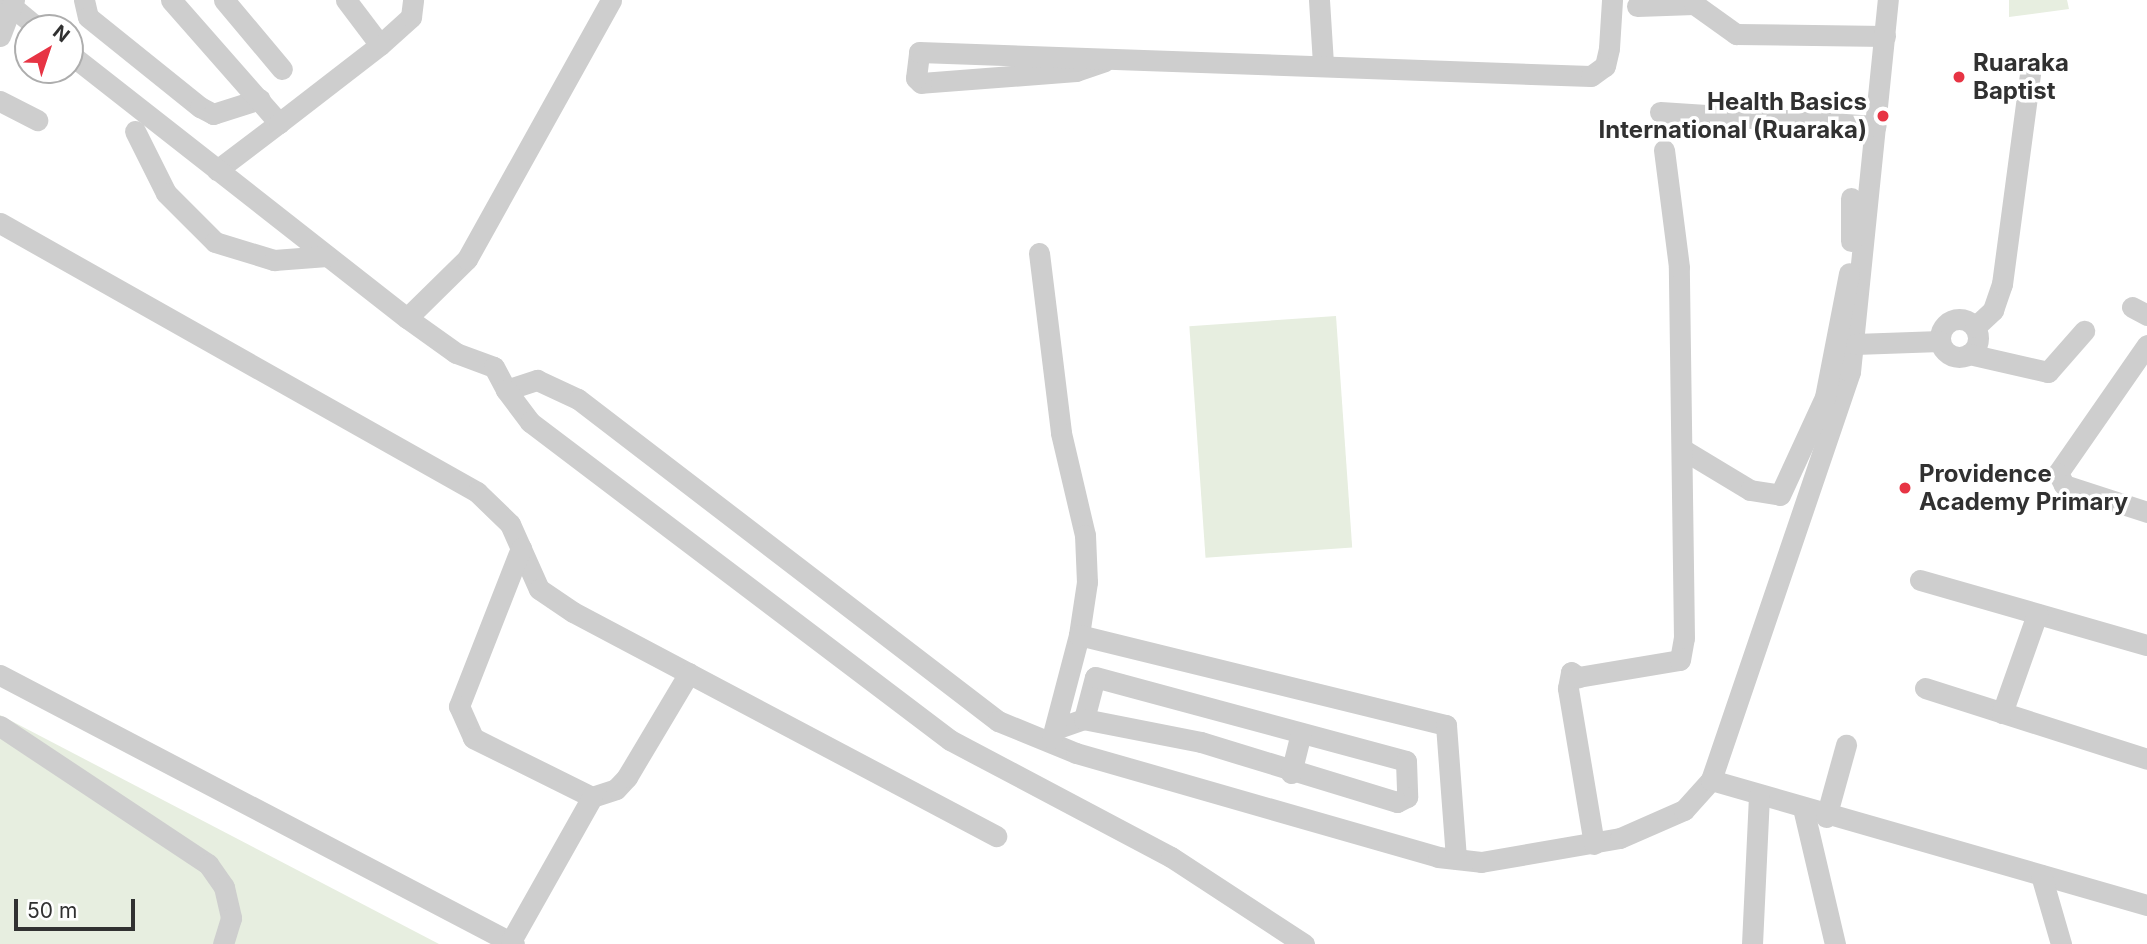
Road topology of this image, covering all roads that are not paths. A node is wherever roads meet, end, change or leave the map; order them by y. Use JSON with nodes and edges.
{"nodes":[{"id":1,"x":85,"y":0,"type":"edge"},
{"id":2,"x":171,"y":0,"type":"edge"},
{"id":3,"x":224,"y":0,"type":"edge"},
{"id":4,"x":346,"y":0,"type":"edge"},
{"id":5,"x":413,"y":0,"type":"edge"},
{"id":6,"x":611,"y":0,"type":"edge"},
{"id":7,"x":1319,"y":0,"type":"edge"},
{"id":8,"x":1612,"y":0,"type":"edge"},
{"id":9,"x":1888,"y":0,"type":"edge"},
{"id":10,"x":9,"y":1,"type":"edge"},
{"id":11,"x":1637,"y":6,"type":"dead end"},
{"id":12,"x":23,"y":14,"type":"edge"},
{"id":13,"x":0,"y":36,"type":"edge"},
{"id":14,"x":1885,"y":36,"type":"junction"},
{"id":15,"x":380,"y":45,"type":"junction"},
{"id":16,"x":1105,"y":61,"type":"junction"},
{"id":17,"x":1323,"y":64,"type":"junction"},
{"id":18,"x":84,"y":65,"type":"edge"},
{"id":19,"x":2031,"y":68,"type":"dead end"},
{"id":20,"x":282,"y":69,"type":"dead end"},
{"id":21,"x":260,"y":99,"type":"junction"},
{"id":22,"x":0,"y":101,"type":"edge"},
{"id":23,"x":1660,"y":111,"type":"dead end"},
{"id":24,"x":37,"y":120,"type":"dead end"},
{"id":25,"x":279,"y":123,"type":"junction"},
{"id":26,"x":1876,"y":126,"type":"junction"},
{"id":27,"x":135,"y":131,"type":"dead end"},
{"id":28,"x":1664,"y":150,"type":"dead end"},
{"id":29,"x":217,"y":170,"type":"junction"},
{"id":30,"x":1851,"y":198,"type":"dead end"},
{"id":31,"x":2,"y":226,"type":"edge"},
{"id":32,"x":1039,"y":253,"type":"dead end"},
{"id":33,"x":327,"y":256,"type":"junction"},
{"id":34,"x":407,"y":318,"type":"junction"},
{"id":35,"x":1975,"y":327,"type":"junction"},
{"id":36,"x":2084,"y":331,"type":"dead end"},
{"id":37,"x":1940,"y":341,"type":"junction"},
{"id":38,"x":1855,"y":345,"type":"junction"},
{"id":39,"x":2147,"y":345,"type":"edge"},
{"id":40,"x":1969,"y":354,"type":"junction"},
{"id":41,"x":506,"y":390,"type":"junction"},
{"id":42,"x":1682,"y":449,"type":"junction"},
{"id":43,"x":2147,"y":512,"type":"edge"},
{"id":44,"x":521,"y":548,"type":"junction"},
{"id":45,"x":1920,"y":580,"type":"dead end"},
{"id":46,"x":2037,"y":614,"type":"junction"},
{"id":47,"x":1079,"y":635,"type":"junction"},
{"id":48,"x":2147,"y":645,"type":"edge"},
{"id":49,"x":689,"y":673,"type":"junction"},
{"id":50,"x":0,"y":675,"type":"edge"},
{"id":51,"x":1925,"y":688,"type":"dead end"},
{"id":52,"x":1210,"y":707,"type":"junction"},
{"id":53,"x":2002,"y":713,"type":"junction"},
{"id":54,"x":1083,"y":719,"type":"junction"},
{"id":55,"x":0,"y":726,"type":"edge"},
{"id":56,"x":1301,"y":733,"type":"junction"},
{"id":57,"x":1053,"y":736,"type":"junction"},
{"id":58,"x":1201,"y":742,"type":"junction"},
{"id":59,"x":1846,"y":745,"type":"dead end"},
{"id":60,"x":2147,"y":759,"type":"edge"},
{"id":61,"x":1291,"y":773,"type":"junction"},
{"id":62,"x":1711,"y":780,"type":"junction"},
{"id":63,"x":592,"y":796,"type":"junction"},
{"id":64,"x":1759,"y":796,"type":"junction"},
{"id":65,"x":1804,"y":812,"type":"junction"},
{"id":66,"x":1826,"y":817,"type":"junction"},
{"id":67,"x":996,"y":836,"type":"dead end"},
{"id":68,"x":1594,"y":844,"type":"junction"},
{"id":69,"x":1456,"y":859,"type":"junction"},
{"id":70,"x":2041,"y":875,"type":"junction"},
{"id":71,"x":2147,"y":905,"type":"edge"},
{"id":72,"x":2054,"y":942,"type":"edge"},
{"id":73,"x":512,"y":943,"type":"edge"},
{"id":74,"x":223,"y":944,"type":"edge"},
{"id":75,"x":1304,"y":944,"type":"edge"},
{"id":76,"x":1752,"y":944,"type":"edge"},
{"id":77,"x":1835,"y":944,"type":"edge"}],
"edges":[{"from":1,"to":21,"type":"street"},
{"from":2,"to":21,"type":"street"},
{"from":3,"to":20,"type":"street"},
{"from":4,"to":15,"type":"street"},
{"from":5,"to":15,"type":"street"},
{"from":6,"to":34,"type":"street"},
{"from":7,"to":17,"type":"street"},
{"from":8,"to":17,"type":"street"},
{"from":9,"to":14,"type":"street"},
{"from":10,"to":12,"type":"street"},
{"from":10,"to":13,"type":"street"},
{"from":11,"to":14,"type":"street"},
{"from":14,"to":26,"type":"street"},
{"from":15,"to":25,"type":"street"},
{"from":16,"to":16,"type":"street"},
{"from":16,"to":17,"type":"street"},
{"from":18,"to":29,"type":"street"},
{"from":19,"to":35,"type":"street"},
{"from":21,"to":25,"type":"street"},
{"from":22,"to":24,"type":"street"},
{"from":23,"to":26,"type":"street"},
{"from":25,"to":29,"type":"street"},
{"from":26,"to":38,"type":"street"},
{"from":27,"to":33,"type":"street"},
{"from":28,"to":42,"type":"street"},
{"from":29,"to":33,"type":"street"},
{"from":30,"to":42,"type":"street"},
{"from":31,"to":44,"type":"street"},
{"from":32,"to":47,"type":"street"},
{"from":33,"to":34,"type":"street"},
{"from":34,"to":41,"type":"street"},
{"from":35,"to":37,"type":"street"},
{"from":35,"to":40,"type":"street"},
{"from":36,"to":40,"type":"street"},
{"from":37,"to":38,"type":"street"},
{"from":37,"to":40,"type":"street"},
{"from":38,"to":62,"type":"street"},
{"from":39,"to":43,"type":"street"},
{"from":41,"to":57,"type":"street"},
{"from":41,"to":75,"type":"street"},
{"from":42,"to":68,"type":"street"},
{"from":44,"to":49,"type":"street"},
{"from":44,"to":63,"type":"street"},
{"from":45,"to":46,"type":"street"},
{"from":46,"to":48,"type":"street"},
{"from":46,"to":53,"type":"street"},
{"from":47,"to":57,"type":"street"},
{"from":47,"to":69,"type":"street"},
{"from":49,"to":63,"type":"street"},
{"from":49,"to":67,"type":"street"},
{"from":50,"to":73,"type":"street"},
{"from":51,"to":53,"type":"street"},
{"from":52,"to":54,"type":"street"},
{"from":52,"to":56,"type":"street"},
{"from":52,"to":58,"type":"street"},
{"from":53,"to":60,"type":"street"},
{"from":54,"to":57,"type":"street"},
{"from":54,"to":58,"type":"street"},
{"from":55,"to":74,"type":"street"},
{"from":56,"to":61,"type":"street"},
{"from":56,"to":61,"type":"street"},
{"from":57,"to":69,"type":"street"},
{"from":58,"to":61,"type":"street"},
{"from":59,"to":66,"type":"street"},
{"from":62,"to":64,"type":"street"},
{"from":62,"to":68,"type":"street"},
{"from":63,"to":73,"type":"street"},
{"from":64,"to":65,"type":"street"},
{"from":64,"to":76,"type":"street"},
{"from":65,"to":66,"type":"street"},
{"from":65,"to":77,"type":"street"},
{"from":66,"to":70,"type":"street"},
{"from":68,"to":69,"type":"street"},
{"from":70,"to":71,"type":"street"},
{"from":70,"to":72,"type":"street"}]}
